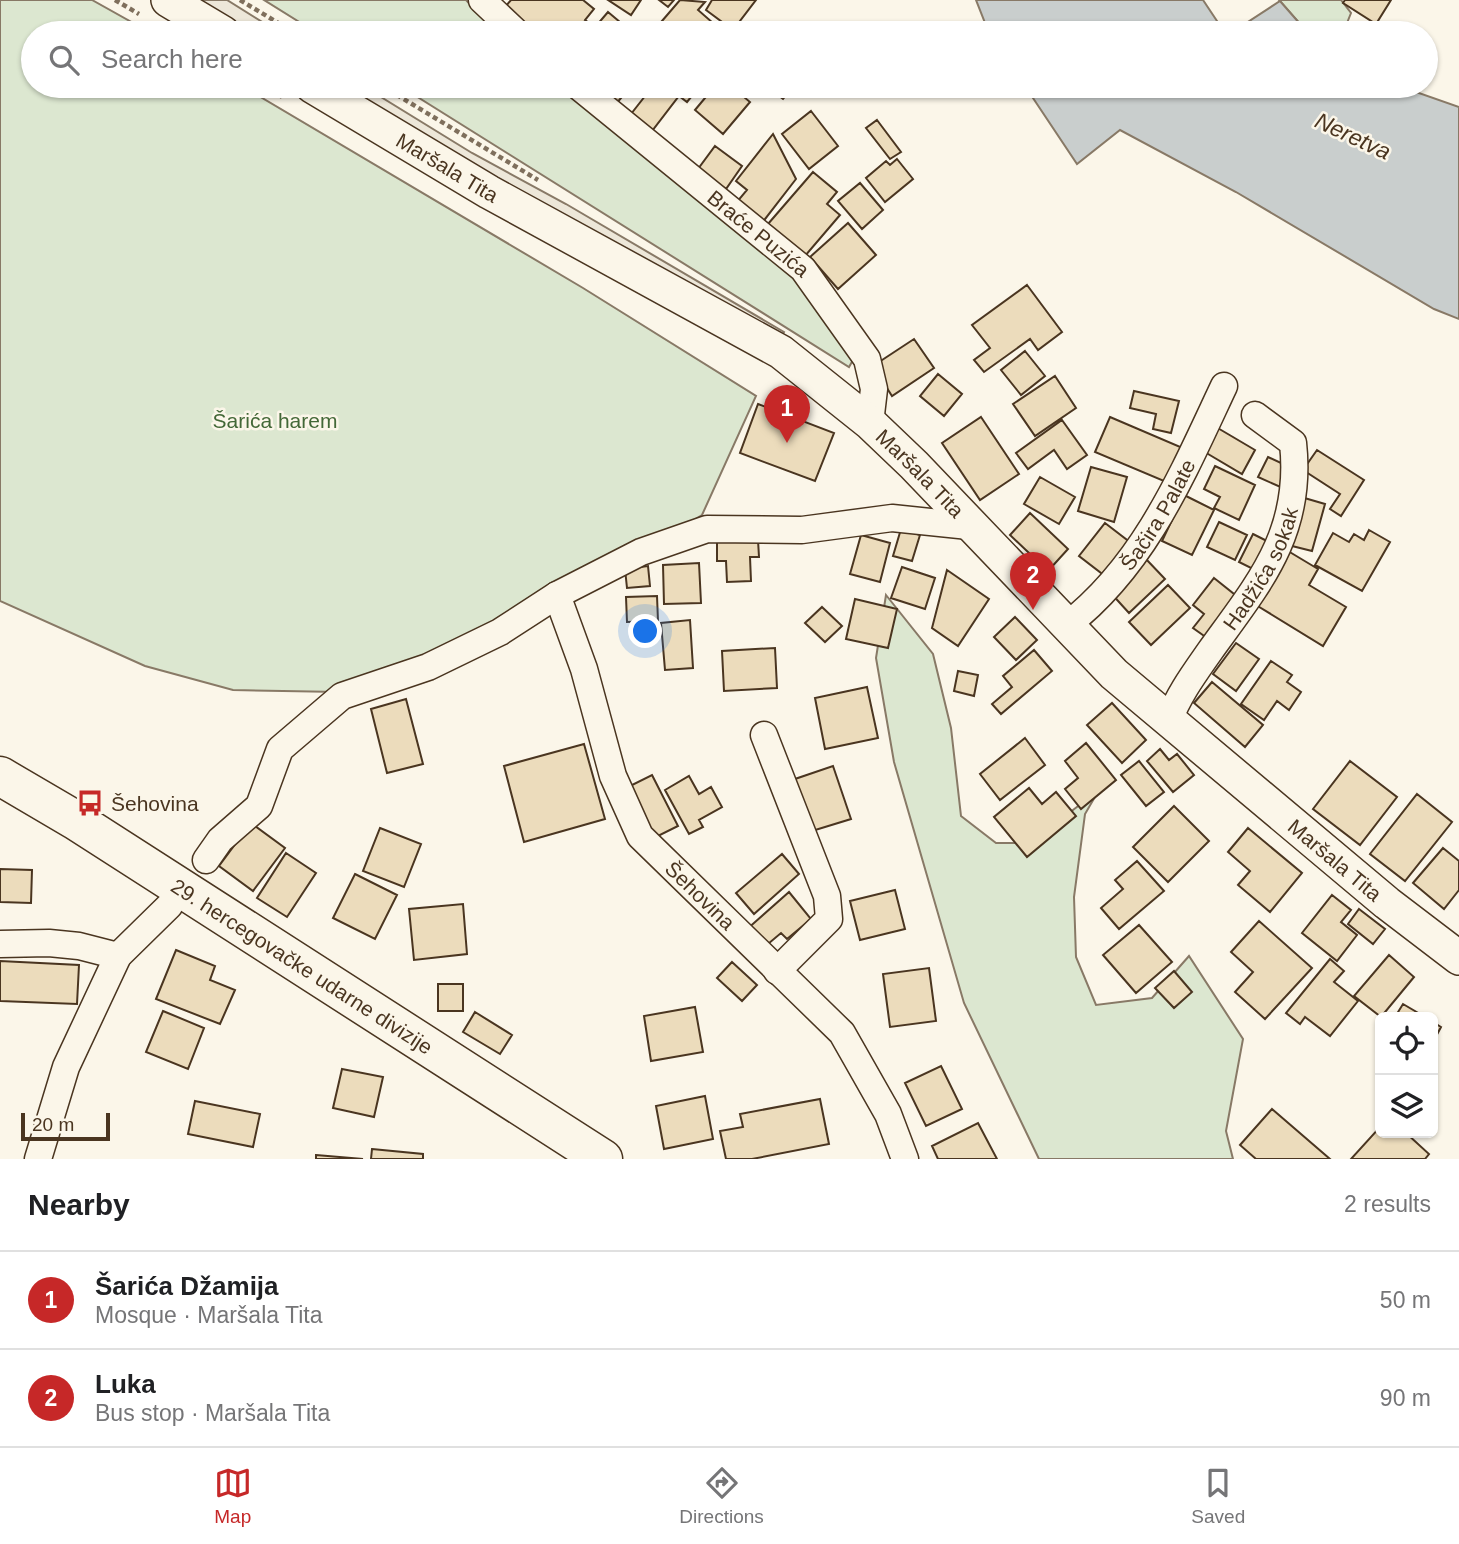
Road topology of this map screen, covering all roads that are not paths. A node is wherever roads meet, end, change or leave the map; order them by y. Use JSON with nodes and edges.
{"nodes":[{"id":1,"x":168,"y":0,"type":"edge"},
{"id":2,"x":482,"y":0,"type":"edge"},
{"id":3,"x":203,"y":21,"type":"edge"},
{"id":4,"x":504,"y":21,"type":"edge"},
{"id":5,"x":332,"y":98,"type":"edge"},
{"id":6,"x":593,"y":98,"type":"edge"},
{"id":7,"x":1224,"y":386,"type":"dead end"},
{"id":8,"x":1255,"y":415,"type":"dead end"},
{"id":9,"x":870,"y":423,"type":"junction"},
{"id":10,"x":969,"y":526,"type":"junction"},
{"id":11,"x":557,"y":595,"type":"junction"},
{"id":12,"x":1067,"y":625,"type":"junction"},
{"id":13,"x":1170,"y":720,"type":"junction"},
{"id":14,"x":764,"y":735,"type":"dead end"},
{"id":15,"x":0,"y":776,"type":"edge"},
{"id":16,"x":206,"y":860,"type":"dead end"},
{"id":17,"x":169,"y":906,"type":"dead end"},
{"id":18,"x":0,"y":944,"type":"edge"},
{"id":19,"x":118,"y":956,"type":"junction"},
{"id":20,"x":1459,"y":958,"type":"edge"},
{"id":21,"x":777,"y":971,"type":"junction"},
{"id":22,"x":38,"y":1159,"type":"edge"},
{"id":23,"x":603,"y":1159,"type":"edge"},
{"id":24,"x":905,"y":1159,"type":"edge"}],
"edges":[{"from":1,"to":3,"type":"street"},
{"from":2,"to":4,"type":"street"},
{"from":5,"to":9,"type":"street","name":"Maršala Tita"},
{"from":6,"to":9,"type":"street","name":"Braće Puzića"},
{"from":7,"to":12,"type":"street","name":"Šačira Palate"},
{"from":8,"to":13,"type":"street","name":"Hadžića sokak"},
{"from":9,"to":10,"type":"street","name":"Maršala Tita"},
{"from":10,"to":11,"type":"street"},
{"from":10,"to":12,"type":"street","name":"Maršala Tita"},
{"from":11,"to":16,"type":"street"},
{"from":11,"to":21,"type":"street","name":"Šehovina"},
{"from":12,"to":13,"type":"street","name":"Maršala Tita"},
{"from":13,"to":20,"type":"street","name":"Maršala Tita"},
{"from":14,"to":21,"type":"street"},
{"from":15,"to":23,"type":"main road","name":"29. hercegovačke udarne divizije"},
{"from":17,"to":19,"type":"street"},
{"from":18,"to":19,"type":"street"},
{"from":19,"to":22,"type":"street"},
{"from":21,"to":24,"type":"street","name":"Šehovina"}]}
